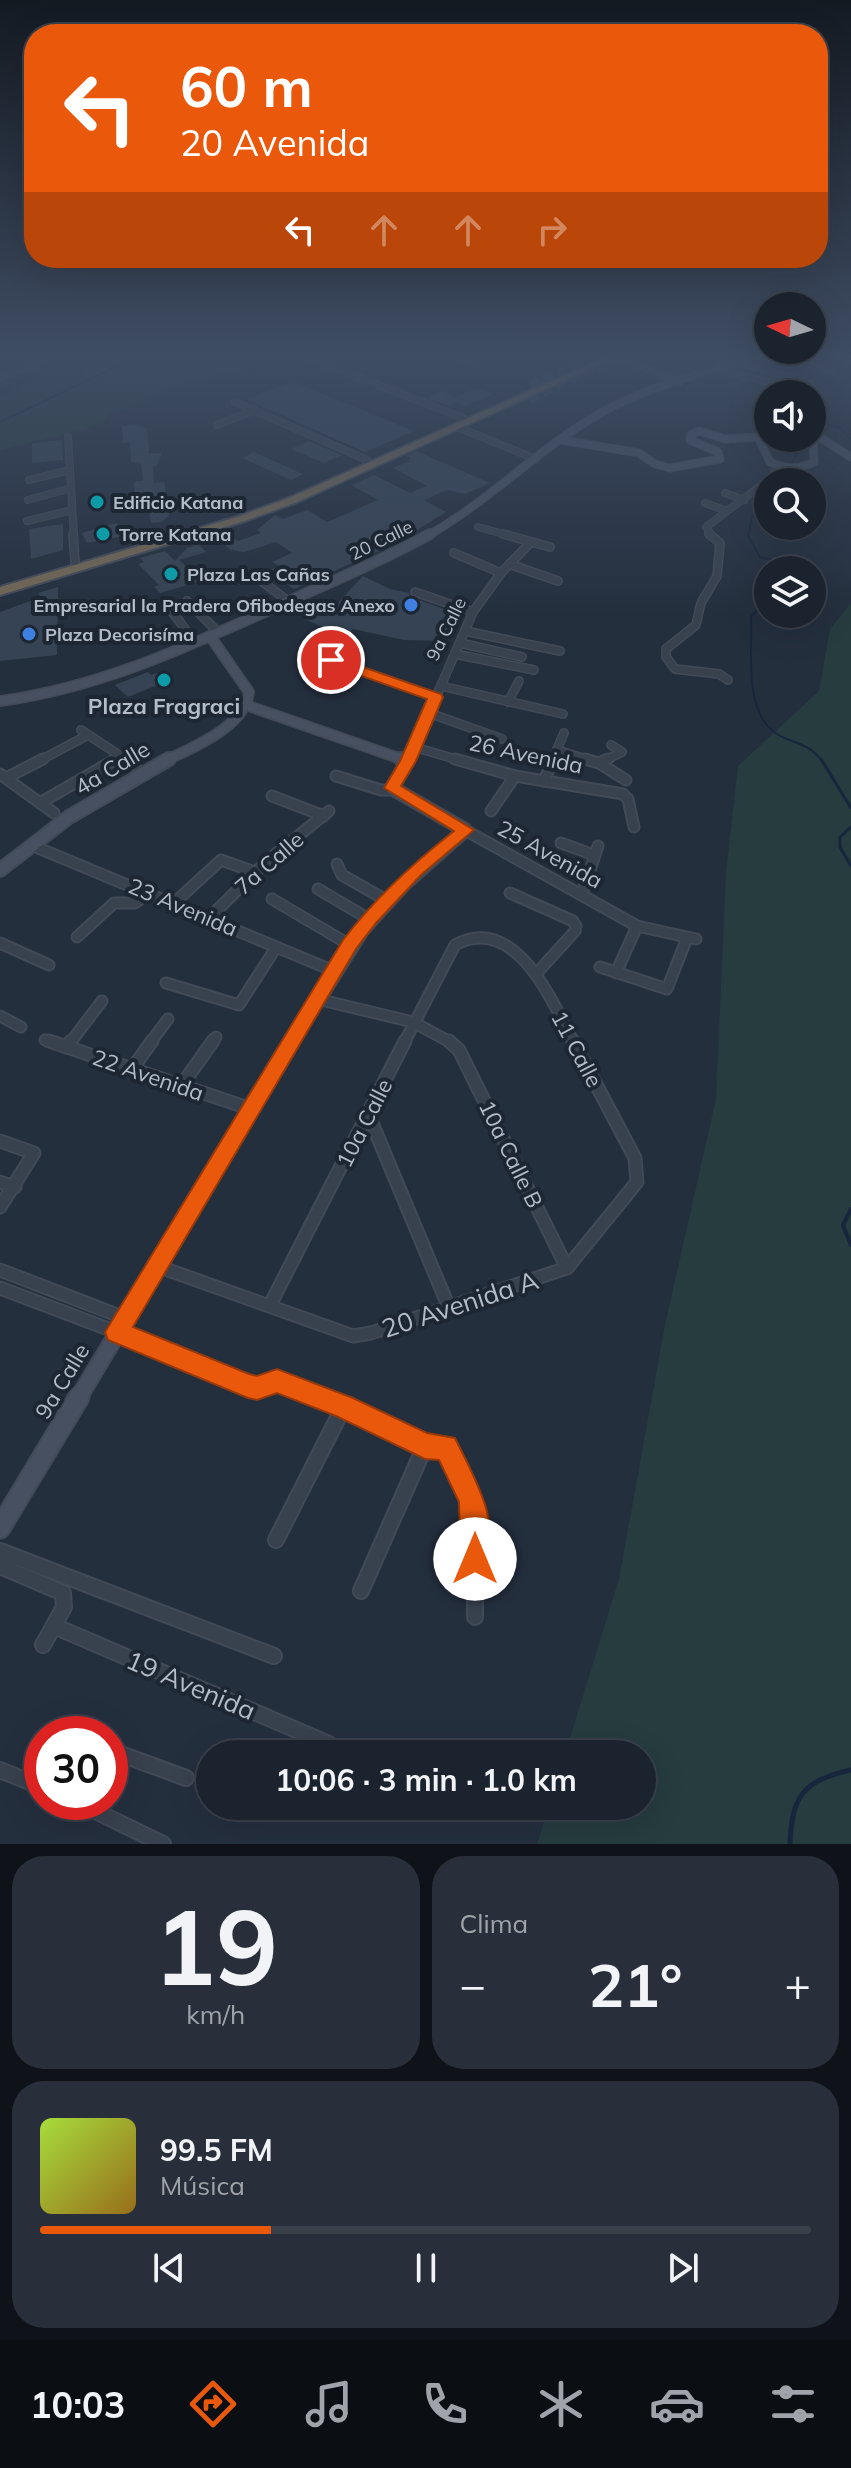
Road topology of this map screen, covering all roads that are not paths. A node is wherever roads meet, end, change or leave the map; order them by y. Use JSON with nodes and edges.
{"nodes":[{"id":1,"x":68,"y":442,"type":"edge"},
{"id":2,"x":327,"y":442,"type":"edge"},
{"id":3,"x":411,"y":442,"type":"edge"},
{"id":4,"x":418,"y":442,"type":"edge"},
{"id":5,"x":501,"y":442,"type":"edge"},
{"id":6,"x":558,"y":442,"type":"edge"},
{"id":7,"x":573,"y":442,"type":"edge"},
{"id":8,"x":695,"y":442,"type":"edge"},
{"id":9,"x":762,"y":442,"type":"edge"},
{"id":10,"x":814,"y":442,"type":"edge"},
{"id":11,"x":827,"y":442,"type":"edge"},
{"id":12,"x":851,"y":457,"type":"edge"},
{"id":13,"x":536,"y":459,"type":"junction"},
{"id":14,"x":367,"y":460,"type":"junction"},
{"id":15,"x":780,"y":467,"type":"junction"},
{"id":16,"x":70,"y":470,"type":"junction"},
{"id":17,"x":29,"y":480,"type":"dead end"},
{"id":18,"x":71,"y":488,"type":"junction"},
{"id":19,"x":725,"y":493,"type":"dead end"},
{"id":20,"x":28,"y":500,"type":"dead end"},
{"id":21,"x":744,"y":500,"type":"junction"},
{"id":22,"x":705,"y":503,"type":"dead end"},
{"id":23,"x":72,"y":510,"type":"junction"},
{"id":24,"x":727,"y":511,"type":"junction"},
{"id":25,"x":27,"y":521,"type":"dead end"},
{"id":26,"x":478,"y":527,"type":"dead end"},
{"id":27,"x":531,"y":542,"type":"junction"},
{"id":28,"x":550,"y":547,"type":"dead end"},
{"id":29,"x":454,"y":553,"type":"dead end"},
{"id":30,"x":75,"y":562,"type":"junction"},
{"id":31,"x":509,"y":564,"type":"junction"},
{"id":32,"x":501,"y":573,"type":"junction"},
{"id":33,"x":241,"y":580,"type":"dead end"},
{"id":34,"x":558,"y":581,"type":"dead end"},
{"id":35,"x":0,"y":584,"type":"edge"},
{"id":36,"x":0,"y":591,"type":"edge"},
{"id":37,"x":415,"y":592,"type":"dead end"},
{"id":38,"x":187,"y":601,"type":"dead end"},
{"id":39,"x":288,"y":601,"type":"junction"},
{"id":40,"x":164,"y":602,"type":"dead end"},
{"id":41,"x":473,"y":612,"type":"junction"},
{"id":42,"x":465,"y":631,"type":"junction"},
{"id":43,"x":214,"y":634,"type":"junction"},
{"id":44,"x":195,"y":642,"type":"junction"},
{"id":45,"x":460,"y":643,"type":"junction"},
{"id":46,"x":560,"y":651,"type":"dead end"},
{"id":47,"x":455,"y":654,"type":"junction"},
{"id":48,"x":522,"y":657,"type":"dead end"},
{"id":49,"x":331,"y":660,"type":"dead end"},
{"id":50,"x":534,"y":670,"type":"dead end"},
{"id":51,"x":728,"y":680,"type":"dead end"},
{"id":52,"x":519,"y":681,"type":"dead end"},
{"id":53,"x":441,"y":686,"type":"junction"},
{"id":54,"x":436,"y":697,"type":"junction"},
{"id":55,"x":0,"y":701,"type":"edge"},
{"id":56,"x":508,"y":702,"type":"junction"},
{"id":57,"x":246,"y":705,"type":"junction"},
{"id":58,"x":429,"y":713,"type":"junction"},
{"id":59,"x":563,"y":714,"type":"dead end"},
{"id":60,"x":564,"y":733,"type":"dead end"},
{"id":61,"x":502,"y":739,"type":"dead end"},
{"id":62,"x":611,"y":745,"type":"dead end"},
{"id":63,"x":414,"y":747,"type":"junction"},
{"id":64,"x":557,"y":750,"type":"junction"},
{"id":65,"x":121,"y":756,"type":"junction"},
{"id":66,"x":408,"y":761,"type":"junction"},
{"id":67,"x":599,"y":763,"type":"junction"},
{"id":68,"x":135,"y":765,"type":"dead end"},
{"id":69,"x":3,"y":776,"type":"edge"},
{"id":70,"x":336,"y":776,"type":"dead end"},
{"id":71,"x":515,"y":776,"type":"junction"},
{"id":72,"x":626,"y":780,"type":"dead end"},
{"id":73,"x":544,"y":781,"type":"junction"},
{"id":74,"x":394,"y":789,"type":"junction"},
{"id":75,"x":272,"y":796,"type":"dead end"},
{"id":76,"x":40,"y":803,"type":"junction"},
{"id":77,"x":491,"y":811,"type":"dead end"},
{"id":78,"x":54,"y":813,"type":"dead end"},
{"id":79,"x":634,"y":827,"type":"dead end"},
{"id":80,"x":465,"y":830,"type":"junction"},
{"id":81,"x":561,"y":843,"type":"dead end"},
{"id":82,"x":31,"y":845,"type":"junction"},
{"id":83,"x":337,"y":864,"type":"dead end"},
{"id":84,"x":0,"y":870,"type":"edge"},
{"id":85,"x":255,"y":872,"type":"junction"},
{"id":86,"x":318,"y":889,"type":"dead end"},
{"id":87,"x":149,"y":893,"type":"junction"},
{"id":88,"x":510,"y":893,"type":"dead end"},
{"id":89,"x":582,"y":894,"type":"junction"},
{"id":90,"x":272,"y":899,"type":"dead end"},
{"id":91,"x":386,"y":900,"type":"junction"},
{"id":92,"x":174,"y":903,"type":"junction"},
{"id":93,"x":210,"y":917,"type":"junction"},
{"id":94,"x":369,"y":919,"type":"junction"},
{"id":95,"x":637,"y":926,"type":"junction"},
{"id":96,"x":77,"y":937,"type":"dead end"},
{"id":97,"x":0,"y":943,"type":"edge"},
{"id":98,"x":350,"y":945,"type":"junction"},
{"id":99,"x":275,"y":949,"type":"junction"},
{"id":100,"x":49,"y":965,"type":"dead end"},
{"id":101,"x":600,"y":967,"type":"dead end"},
{"id":102,"x":334,"y":971,"type":"junction"},
{"id":103,"x":537,"y":973,"type":"junction"},
{"id":104,"x":616,"y":973,"type":"junction"},
{"id":105,"x":166,"y":983,"type":"dead end"},
{"id":106,"x":317,"y":999,"type":"junction"},
{"id":107,"x":102,"y":1001,"type":"dead end"},
{"id":108,"x":0,"y":1016,"type":"edge"},
{"id":109,"x":168,"y":1019,"type":"dead end"},
{"id":110,"x":414,"y":1024,"type":"junction"},
{"id":111,"x":21,"y":1027,"type":"dead end"},
{"id":112,"x":216,"y":1037,"type":"dead end"},
{"id":113,"x":45,"y":1040,"type":"dead end"},
{"id":114,"x":67,"y":1047,"type":"junction"},
{"id":115,"x":132,"y":1069,"type":"junction"},
{"id":116,"x":181,"y":1086,"type":"junction"},
{"id":117,"x":251,"y":1109,"type":"junction"},
{"id":118,"x":369,"y":1116,"type":"junction"},
{"id":119,"x":0,"y":1141,"type":"edge"},
{"id":120,"x":0,"y":1182,"type":"edge"},
{"id":121,"x":637,"y":1182,"type":"joint"},
{"id":122,"x":15,"y":1187,"type":"junction"},
{"id":123,"x":0,"y":1207,"type":"edge"},
{"id":124,"x":157,"y":1266,"type":"junction"},
{"id":125,"x":567,"y":1268,"type":"junction"},
{"id":126,"x":0,"y":1270,"type":"edge"},
{"id":127,"x":0,"y":1288,"type":"edge"},
{"id":128,"x":270,"y":1305,"type":"junction"},
{"id":129,"x":450,"y":1310,"type":"junction"},
{"id":130,"x":121,"y":1325,"type":"junction"},
{"id":131,"x":344,"y":1406,"type":"junction"},
{"id":132,"x":425,"y":1446,"type":"junction"},
{"id":133,"x":0,"y":1528,"type":"edge"},
{"id":134,"x":276,"y":1540,"type":"dead end"},
{"id":135,"x":0,"y":1551,"type":"edge"},
{"id":136,"x":0,"y":1566,"type":"edge"},
{"id":137,"x":361,"y":1591,"type":"dead end"},
{"id":138,"x":475,"y":1617,"type":"dead end"},
{"id":139,"x":54,"y":1626,"type":"junction"},
{"id":140,"x":43,"y":1645,"type":"dead end"},
{"id":141,"x":274,"y":1656,"type":"dead end"},
{"id":142,"x":320,"y":1740,"type":"edge"},
{"id":143,"x":128,"y":1757,"type":"edge"},
{"id":144,"x":0,"y":1770,"type":"edge"},
{"id":145,"x":186,"y":1778,"type":"dead end"},
{"id":146,"x":24,"y":1780,"type":"edge"},
{"id":147,"x":114,"y":1820,"type":"edge"},
{"id":148,"x":163,"y":1844,"type":"edge"}],
"edges":[{"from":1,"to":16,"type":"street"},
{"from":2,"to":14,"type":"street"},
{"from":3,"to":14,"type":"highway"},
{"from":4,"to":36,"type":"highway"},
{"from":5,"to":13,"type":"street"},
{"from":6,"to":13,"type":"street","name":"20 Calle"},
{"from":7,"to":8,"type":"street"},
{"from":9,"to":15,"type":"street"},
{"from":10,"to":15,"type":"street"},
{"from":11,"to":12,"type":"street"},
{"from":13,"to":39,"type":"street","name":"20 Calle"},
{"from":14,"to":30,"type":"highway"},
{"from":15,"to":21,"type":"street"},
{"from":16,"to":17,"type":"street"},
{"from":16,"to":18,"type":"street"},
{"from":18,"to":20,"type":"street"},
{"from":18,"to":23,"type":"street"},
{"from":19,"to":21,"type":"street"},
{"from":21,"to":24,"type":"street"},
{"from":22,"to":24,"type":"street"},
{"from":23,"to":25,"type":"street"},
{"from":23,"to":30,"type":"street"},
{"from":24,"to":51,"type":"street"},
{"from":26,"to":27,"type":"street"},
{"from":27,"to":28,"type":"street"},
{"from":27,"to":31,"type":"street","name":"9a Calle"},
{"from":29,"to":32,"type":"street"},
{"from":30,"to":35,"type":"highway"},
{"from":31,"to":32,"type":"street","name":"9a Calle"},
{"from":31,"to":34,"type":"street"},
{"from":32,"to":41,"type":"street","name":"9a Calle"},
{"from":33,"to":39,"type":"street"},
{"from":37,"to":41,"type":"street"},
{"from":38,"to":43,"type":"street"},
{"from":39,"to":43,"type":"street","name":"20 Calle"},
{"from":40,"to":44,"type":"street"},
{"from":41,"to":42,"type":"street","name":"9a Calle"},
{"from":42,"to":45,"type":"street","name":"9a Calle"},
{"from":42,"to":46,"type":"street"},
{"from":43,"to":44,"type":"street","name":"20 Calle"},
{"from":43,"to":57,"type":"street"},
{"from":44,"to":55,"type":"street","name":"20 Calle"},
{"from":45,"to":47,"type":"street","name":"9a Calle"},
{"from":45,"to":48,"type":"street"},
{"from":47,"to":50,"type":"street"},
{"from":47,"to":53,"type":"street","name":"9a Calle"},
{"from":49,"to":54,"type":"street"},
{"from":52,"to":56,"type":"street"},
{"from":53,"to":54,"type":"street","name":"9a Calle"},
{"from":53,"to":56,"type":"street"},
{"from":54,"to":58,"type":"street","name":"9a Calle"},
{"from":56,"to":59,"type":"street"},
{"from":57,"to":66,"type":"street"},
{"from":57,"to":82,"type":"street","name":"4a Calle"},
{"from":58,"to":61,"type":"street"},
{"from":58,"to":63,"type":"street","name":"9a Calle"},
{"from":60,"to":64,"type":"street"},
{"from":62,"to":67,"type":"street"},
{"from":63,"to":66,"type":"street","name":"9a Calle"},
{"from":63,"to":71,"type":"street","name":"26 Avenida"},
{"from":64,"to":67,"type":"street"},
{"from":64,"to":73,"type":"street"},
{"from":65,"to":68,"type":"street"},
{"from":65,"to":69,"type":"street"},
{"from":65,"to":76,"type":"street"},
{"from":66,"to":74,"type":"street","name":"9a Calle"},
{"from":67,"to":72,"type":"street"},
{"from":69,"to":76,"type":"street"},
{"from":70,"to":74,"type":"street"},
{"from":71,"to":73,"type":"street","name":"26 Avenida"},
{"from":71,"to":77,"type":"street"},
{"from":73,"to":79,"type":"street","name":"26 Avenida"},
{"from":74,"to":80,"type":"street","name":"25 Avenida"},
{"from":75,"to":85,"type":"street","name":"7a Calle"},
{"from":76,"to":78,"type":"street"},
{"from":80,"to":89,"type":"street","name":"25 Avenida"},
{"from":80,"to":91,"type":"street","name":"9a Calle"},
{"from":81,"to":89,"type":"street"},
{"from":82,"to":84,"type":"street","name":"4a Calle"},
{"from":82,"to":87,"type":"street","name":"23 Avenida"},
{"from":83,"to":91,"type":"street"},
{"from":85,"to":92,"type":"street"},
{"from":85,"to":93,"type":"street","name":"7a Calle"},
{"from":86,"to":94,"type":"street"},
{"from":87,"to":92,"type":"street","name":"23 Avenida"},
{"from":87,"to":96,"type":"street"},
{"from":88,"to":103,"type":"street"},
{"from":89,"to":95,"type":"street","name":"25 Avenida"},
{"from":90,"to":98,"type":"street"},
{"from":91,"to":94,"type":"street","name":"9a Calle"},
{"from":92,"to":93,"type":"street","name":"23 Avenida"},
{"from":93,"to":99,"type":"street","name":"23 Avenida"},
{"from":94,"to":98,"type":"street","name":"9a Calle"},
{"from":95,"to":104,"type":"street"},
{"from":95,"to":104,"type":"street","name":"25 Avenida"},
{"from":97,"to":100,"type":"street"},
{"from":98,"to":102,"type":"street","name":"9a Calle"},
{"from":99,"to":102,"type":"street","name":"23 Avenida"},
{"from":99,"to":105,"type":"street"},
{"from":101,"to":104,"type":"street"},
{"from":102,"to":106,"type":"street","name":"9a Calle"},
{"from":103,"to":110,"type":"street","name":"10a Calle"},
{"from":103,"to":121,"type":"street","name":"11 Calle"},
{"from":106,"to":110,"type":"street"},
{"from":106,"to":117,"type":"street","name":"9a Calle"},
{"from":107,"to":114,"type":"street"},
{"from":108,"to":111,"type":"street"},
{"from":109,"to":115,"type":"street"},
{"from":110,"to":118,"type":"street","name":"10a Calle"},
{"from":110,"to":125,"type":"street","name":"10a Calle B"},
{"from":112,"to":116,"type":"street"},
{"from":113,"to":114,"type":"street","name":"22 Avenida"},
{"from":114,"to":115,"type":"street","name":"22 Avenida"},
{"from":115,"to":116,"type":"street","name":"22 Avenida"},
{"from":116,"to":117,"type":"street","name":"22 Avenida"},
{"from":117,"to":124,"type":"street","name":"9a Calle"},
{"from":118,"to":128,"type":"street","name":"10a Calle"},
{"from":118,"to":129,"type":"street"},
{"from":119,"to":122,"type":"street"},
{"from":120,"to":122,"type":"street"},
{"from":121,"to":125,"type":"street","name":"20 Avenida A"},
{"from":122,"to":123,"type":"street"},
{"from":124,"to":128,"type":"street","name":"20 Avenida A"},
{"from":124,"to":130,"type":"street","name":"9a Calle"},
{"from":125,"to":129,"type":"street","name":"20 Avenida A"},
{"from":126,"to":130,"type":"street"},
{"from":127,"to":130,"type":"street"},
{"from":128,"to":129,"type":"street","name":"20 Avenida A"},
{"from":130,"to":131,"type":"street"},
{"from":130,"to":133,"type":"street","name":"9a Calle"},
{"from":131,"to":132,"type":"street"},
{"from":131,"to":134,"type":"street"},
{"from":132,"to":137,"type":"street"},
{"from":132,"to":138,"type":"street"},
{"from":135,"to":141,"type":"street"},
{"from":136,"to":139,"type":"street"},
{"from":139,"to":140,"type":"street"},
{"from":139,"to":142,"type":"street","name":"19 Avenida"},
{"from":143,"to":145,"type":"street"},
{"from":144,"to":146,"type":"street"},
{"from":147,"to":148,"type":"street"}]}
